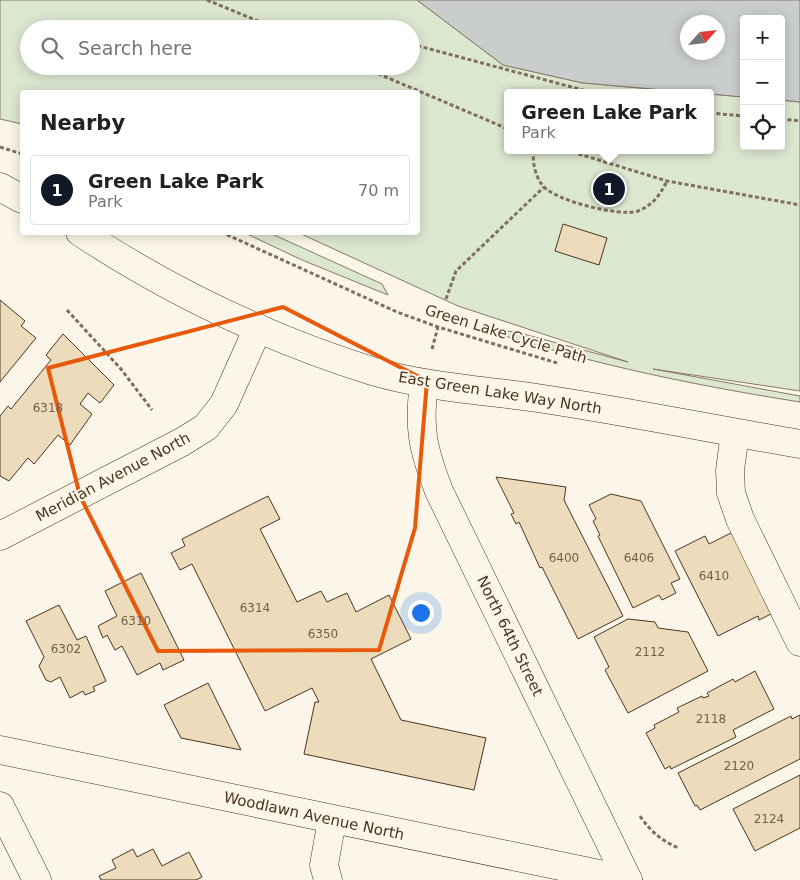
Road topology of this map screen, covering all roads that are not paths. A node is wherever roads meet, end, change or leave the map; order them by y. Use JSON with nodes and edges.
{"nodes":[{"id":1,"x":0,"y":186,"type":"edge"},
{"id":2,"x":20,"y":197,"type":"edge"},
{"id":3,"x":85,"y":235,"type":"edge"},
{"id":4,"x":258,"y":328,"type":"junction"},
{"id":5,"x":424,"y":384,"type":"junction"},
{"id":6,"x":735,"y":433,"type":"junction"},
{"id":7,"x":800,"y":444,"type":"edge"},
{"id":8,"x":0,"y":536,"type":"edge"},
{"id":9,"x":800,"y":642,"type":"edge"},
{"id":10,"x":0,"y":750,"type":"edge"},
{"id":11,"x":0,"y":806,"type":"edge"},
{"id":12,"x":332,"y":820,"type":"junction"},
{"id":13,"x":37,"y":880,"type":"edge"},
{"id":14,"x":328,"y":880,"type":"edge"},
{"id":15,"x":628,"y":880,"type":"edge"}],
"edges":[{"from":1,"to":2,"type":"main road"},
{"from":3,"to":4,"type":"main road","name":"East Green Lake Way North"},
{"from":4,"to":5,"type":"main road","name":"East Green Lake Way North"},
{"from":4,"to":8,"type":"main road","name":"Meridian Avenue North"},
{"from":5,"to":6,"type":"main road","name":"East Green Lake Way North"},
{"from":5,"to":15,"type":"main road","name":"North 64th Street"},
{"from":6,"to":7,"type":"main road","name":"East Green Lake Way North"},
{"from":6,"to":9,"type":"main road"},
{"from":10,"to":12,"type":"main road","name":"Woodlawn Avenue North"},
{"from":11,"to":13,"type":"main road"},
{"from":12,"to":14,"type":"main road"},
{"from":12,"to":15,"type":"main road","name":"Woodlawn Avenue North"}]}
